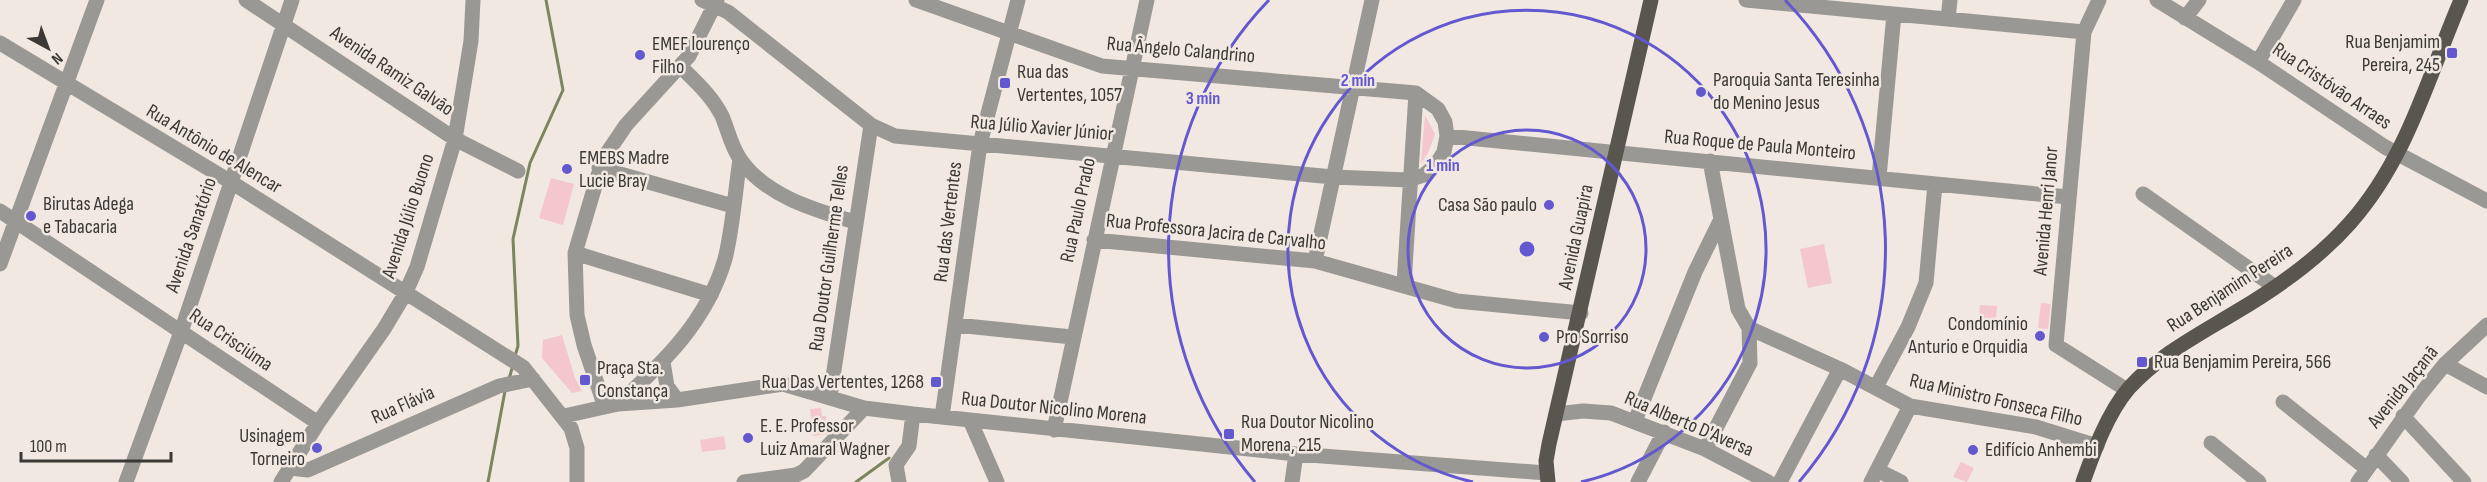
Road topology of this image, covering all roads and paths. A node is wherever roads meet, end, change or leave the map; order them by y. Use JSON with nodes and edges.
{"nodes":[{"id":1,"x":97,"y":0,"type":"edge"},
{"id":2,"x":246,"y":0,"type":"edge"},
{"id":3,"x":292,"y":0,"type":"edge"},
{"id":4,"x":473,"y":0,"type":"edge"},
{"id":5,"x":916,"y":0,"type":"edge"},
{"id":6,"x":1018,"y":0,"type":"edge"},
{"id":7,"x":1147,"y":0,"type":"edge"},
{"id":8,"x":1372,"y":0,"type":"edge"},
{"id":9,"x":1650,"y":0,"type":"edge"},
{"id":10,"x":1746,"y":0,"type":"edge"},
{"id":11,"x":1950,"y":0,"type":"edge"},
{"id":12,"x":2099,"y":0,"type":"edge"},
{"id":13,"x":2157,"y":0,"type":"edge"},
{"id":14,"x":2199,"y":0,"type":"edge"},
{"id":15,"x":2294,"y":0,"type":"edge"},
{"id":16,"x":2461,"y":0,"type":"edge"},
{"id":17,"x":711,"y":2,"type":"edge"},
{"id":18,"x":1893,"y":14,"type":"junction"},
{"id":19,"x":2185,"y":18,"type":"junction"},
{"id":20,"x":1948,"y":19,"type":"junction"},
{"id":21,"x":284,"y":25,"type":"junction"},
{"id":22,"x":2084,"y":32,"type":"junction"},
{"id":23,"x":1009,"y":34,"type":"junction"},
{"id":24,"x":0,"y":43,"type":"edge"},
{"id":25,"x":2258,"y":62,"type":"junction"},
{"id":26,"x":681,"y":67,"type":"junction"},
{"id":27,"x":1131,"y":69,"type":"junction"},
{"id":28,"x":67,"y":84,"type":"junction"},
{"id":29,"x":1353,"y":87,"type":"junction"},
{"id":30,"x":1416,"y":93,"type":"junction"},
{"id":31,"x":871,"y":125,"type":"junction"},
{"id":32,"x":1447,"y":136,"type":"junction"},
{"id":33,"x":455,"y":139,"type":"junction"},
{"id":34,"x":980,"y":144,"type":"junction"},
{"id":35,"x":1616,"y":152,"type":"junction"},
{"id":36,"x":1112,"y":155,"type":"junction"},
{"id":37,"x":2398,"y":155,"type":"junction"},
{"id":38,"x":740,"y":159,"type":"junction"},
{"id":39,"x":1710,"y":161,"type":"junction"},
{"id":40,"x":599,"y":168,"type":"junction"},
{"id":41,"x":518,"y":171,"type":"dead end"},
{"id":42,"x":1333,"y":177,"type":"junction"},
{"id":43,"x":1879,"y":177,"type":"junction"},
{"id":44,"x":1409,"y":180,"type":"junction"},
{"id":45,"x":231,"y":182,"type":"junction"},
{"id":46,"x":1935,"y":184,"type":"junction"},
{"id":47,"x":2143,"y":194,"type":"dead end"},
{"id":48,"x":2068,"y":197,"type":"junction"},
{"id":49,"x":2487,"y":201,"type":"edge"},
{"id":50,"x":733,"y":206,"type":"junction"},
{"id":51,"x":0,"y":211,"type":"edge"},
{"id":52,"x":1721,"y":219,"type":"junction"},
{"id":53,"x":17,"y":222,"type":"junction"},
{"id":54,"x":855,"y":222,"type":"junction"},
{"id":55,"x":1094,"y":240,"type":"junction"},
{"id":56,"x":575,"y":253,"type":"junction"},
{"id":57,"x":1315,"y":261,"type":"junction"},
{"id":58,"x":0,"y":264,"type":"edge"},
{"id":59,"x":1404,"y":284,"type":"junction"},
{"id":60,"x":2275,"y":287,"type":"junction"},
{"id":61,"x":405,"y":294,"type":"junction"},
{"id":62,"x":711,"y":295,"type":"junction"},
{"id":63,"x":1581,"y":313,"type":"junction"},
{"id":64,"x":956,"y":325,"type":"junction"},
{"id":65,"x":2487,"y":325,"type":"edge"},
{"id":66,"x":1749,"y":328,"type":"junction"},
{"id":67,"x":181,"y":332,"type":"junction"},
{"id":68,"x":1072,"y":337,"type":"junction"},
{"id":69,"x":508,"y":358,"type":"junction"},
{"id":70,"x":663,"y":362,"type":"junction"},
{"id":71,"x":2445,"y":364,"type":"junction"},
{"id":72,"x":1840,"y":369,"type":"junction"},
{"id":73,"x":527,"y":377,"type":"junction"},
{"id":74,"x":500,"y":386,"type":"junction"},
{"id":75,"x":1876,"y":387,"type":"junction"},
{"id":76,"x":2487,"y":387,"type":"edge"},
{"id":77,"x":2127,"y":390,"type":"junction"},
{"id":78,"x":830,"y":397,"type":"junction"},
{"id":79,"x":677,"y":400,"type":"junction"},
{"id":80,"x":2283,"y":402,"type":"dead end"},
{"id":81,"x":612,"y":406,"type":"junction"},
{"id":82,"x":1910,"y":406,"type":"junction"},
{"id":83,"x":864,"y":408,"type":"junction"},
{"id":84,"x":913,"y":414,"type":"junction"},
{"id":85,"x":1556,"y":414,"type":"junction"},
{"id":86,"x":564,"y":416,"type":"junction"},
{"id":87,"x":942,"y":417,"type":"junction"},
{"id":88,"x":2403,"y":417,"type":"junction"},
{"id":89,"x":970,"y":420,"type":"junction"},
{"id":90,"x":1635,"y":421,"type":"junction"},
{"id":91,"x":318,"y":423,"type":"junction"},
{"id":92,"x":1054,"y":430,"type":"junction"},
{"id":93,"x":1664,"y":432,"type":"junction"},
{"id":94,"x":2211,"y":443,"type":"dead end"},
{"id":95,"x":2097,"y":446,"type":"junction"},
{"id":96,"x":1705,"y":449,"type":"junction"},
{"id":97,"x":1296,"y":454,"type":"junction"},
{"id":98,"x":2376,"y":455,"type":"junction"},
{"id":99,"x":290,"y":468,"type":"junction"},
{"id":100,"x":2367,"y":469,"type":"junction"},
{"id":101,"x":1874,"y":476,"type":"edge"},
{"id":102,"x":1547,"y":477,"type":"edge"},
{"id":103,"x":126,"y":482,"type":"edge"},
{"id":104,"x":281,"y":482,"type":"edge"},
{"id":105,"x":577,"y":482,"type":"edge"},
{"id":106,"x":744,"y":482,"type":"edge"},
{"id":107,"x":900,"y":482,"type":"edge"},
{"id":108,"x":997,"y":482,"type":"edge"},
{"id":109,"x":1292,"y":482,"type":"edge"},
{"id":110,"x":1638,"y":482,"type":"edge"},
{"id":111,"x":1768,"y":482,"type":"edge"},
{"id":112,"x":1780,"y":482,"type":"edge"},
{"id":113,"x":1901,"y":482,"type":"edge"},
{"id":114,"x":2084,"y":482,"type":"edge"},
{"id":115,"x":2259,"y":482,"type":"edge"},
{"id":116,"x":2358,"y":482,"type":"edge"},
{"id":117,"x":2402,"y":482,"type":"edge"},
{"id":118,"x":2464,"y":482,"type":"edge"}],
"edges":[{"from":1,"to":28,"type":"street"},
{"from":2,"to":21,"type":"street","name":"Avenida Ramiz Galvão"},
{"from":3,"to":21,"type":"street","name":"Avenida Sanatório"},
{"from":4,"to":33,"type":"street","name":"Avenida Júlio Buono"},
{"from":5,"to":23,"type":"street","name":"Rua Ângelo Calandrino"},
{"from":6,"to":23,"type":"street","name":"Rua das Vertentes"},
{"from":7,"to":27,"type":"street","name":"Rua Paulo Prado"},
{"from":8,"to":29,"type":"street"},
{"from":9,"to":35,"type":"main road","name":"Avenida Guapira"},
{"from":10,"to":18,"type":"street"},
{"from":11,"to":20,"type":"street"},
{"from":12,"to":22,"type":"street","name":"Avenida Henri Janor"},
{"from":13,"to":19,"type":"street","name":"Rua Cristóvão Arraes"},
{"from":14,"to":19,"type":"street"},
{"from":15,"to":25,"type":"street"},
{"from":16,"to":37,"type":"main road","name":"Rua Benjamim Pereira"},
{"from":17,"to":26,"type":"street"},
{"from":17,"to":31,"type":"street","name":"Rua Júlio Xavier Júnior"},
{"from":18,"to":20,"type":"street"},
{"from":18,"to":43,"type":"street"},
{"from":19,"to":25,"type":"street","name":"Rua Cristóvão Arraes"},
{"from":20,"to":22,"type":"street"},
{"from":21,"to":33,"type":"street","name":"Avenida Ramiz Galvão"},
{"from":21,"to":45,"type":"street","name":"Avenida Sanatório"},
{"from":22,"to":48,"type":"street","name":"Avenida Henri Janor"},
{"from":23,"to":27,"type":"street","name":"Rua Ângelo Calandrino"},
{"from":23,"to":34,"type":"street","name":"Rua das Vertentes"},
{"from":24,"to":28,"type":"street","name":"Rua Antônio de Alencar"},
{"from":25,"to":37,"type":"street","name":"Rua Cristóvão Arraes"},
{"from":26,"to":38,"type":"street"},
{"from":26,"to":40,"type":"street"},
{"from":27,"to":29,"type":"street","name":"Rua Ângelo Calandrino"},
{"from":27,"to":36,"type":"street","name":"Rua Paulo Prado"},
{"from":28,"to":45,"type":"street","name":"Rua Antônio de Alencar"},
{"from":28,"to":53,"type":"street"},
{"from":29,"to":30,"type":"street","name":"Rua Ângelo Calandrino"},
{"from":29,"to":42,"type":"street"},
{"from":30,"to":32,"type":"street"},
{"from":30,"to":44,"type":"street"},
{"from":31,"to":34,"type":"street","name":"Rua Júlio Xavier Júnior"},
{"from":31,"to":54,"type":"street","name":"Rua Doutor Guilherme Telles"},
{"from":32,"to":35,"type":"street","name":"Rua Roque de Paula Monteiro"},
{"from":32,"to":44,"type":"street"},
{"from":33,"to":41,"type":"street","name":"Avenida Ramiz Galvão"},
{"from":33,"to":61,"type":"street","name":"Avenida Júlio Buono"},
{"from":34,"to":36,"type":"street","name":"Rua Júlio Xavier Júnior"},
{"from":34,"to":64,"type":"street","name":"Rua das Vertentes"},
{"from":35,"to":39,"type":"street","name":"Rua Roque de Paula Monteiro"},
{"from":35,"to":63,"type":"main road","name":"Avenida Guapira"},
{"from":36,"to":42,"type":"street","name":"Rua Júlio Xavier Júnior"},
{"from":36,"to":55,"type":"street","name":"Rua Paulo Prado"},
{"from":37,"to":49,"type":"street","name":"Rua Cristóvão Arraes"},
{"from":37,"to":60,"type":"main road","name":"Rua Benjamim Pereira"},
{"from":38,"to":50,"type":"street"},
{"from":38,"to":54,"type":"street"},
{"from":39,"to":43,"type":"street","name":"Rua Roque de Paula Monteiro"},
{"from":39,"to":52,"type":"street"},
{"from":40,"to":50,"type":"street"},
{"from":40,"to":56,"type":"street"},
{"from":42,"to":44,"type":"street","name":"Rua Júlio Xavier Júnior"},
{"from":42,"to":57,"type":"street"},
{"from":43,"to":46,"type":"street","name":"Rua Roque de Paula Monteiro"},
{"from":44,"to":59,"type":"street"},
{"from":45,"to":61,"type":"street","name":"Rua Antônio de Alencar"},
{"from":45,"to":67,"type":"street","name":"Avenida Sanatório"},
{"from":46,"to":48,"type":"street","name":"Rua Roque de Paula Monteiro"},
{"from":46,"to":75,"type":"street"},
{"from":47,"to":60,"type":"street"},
{"from":48,"to":77,"type":"street","name":"Avenida Henri Janor"},
{"from":50,"to":62,"type":"street"},
{"from":51,"to":53,"type":"street","name":"Rua Crisciúma"},
{"from":52,"to":66,"type":"street"},
{"from":52,"to":90,"type":"street"},
{"from":53,"to":58,"type":"street"},
{"from":53,"to":67,"type":"street","name":"Rua Crisciúma"},
{"from":54,"to":78,"type":"street","name":"Rua Doutor Guilherme Telles"},
{"from":55,"to":57,"type":"street","name":"Rua Professora Jacira de Carvalho"},
{"from":55,"to":68,"type":"street","name":"Rua Paulo Prado"},
{"from":56,"to":62,"type":"street"},
{"from":56,"to":81,"type":"street"},
{"from":57,"to":59,"type":"street","name":"Rua Professora Jacira de Carvalho"},
{"from":59,"to":63,"type":"street","name":"Rua Professora Jacira de Carvalho"},
{"from":60,"to":77,"type":"main road","name":"Rua Benjamim Pereira"},
{"from":61,"to":69,"type":"street","name":"Rua Antônio de Alencar"},
{"from":61,"to":91,"type":"street","name":"Avenida Júlio Buono"},
{"from":62,"to":70,"type":"street"},
{"from":63,"to":85,"type":"main road","name":"Avenida Guapira"},
{"from":64,"to":68,"type":"street"},
{"from":64,"to":87,"type":"street","name":"Rua das Vertentes"},
{"from":65,"to":71,"type":"street","name":"Avenida Jaçanã"},
{"from":66,"to":72,"type":"street","name":"Rua Ministro Fonseca Filho"},
{"from":66,"to":96,"type":"street"},
{"from":67,"to":91,"type":"street","name":"Rua Crisciúma"},
{"from":67,"to":103,"type":"street","name":"Avenida Sanatório"},
{"from":68,"to":92,"type":"street","name":"Rua Paulo Prado"},
{"from":69,"to":73,"type":"street","name":"Rua Antônio de Alencar"},
{"from":69,"to":74,"type":"street"},
{"from":70,"to":79,"type":"street"},
{"from":70,"to":81,"type":"street"},
{"from":71,"to":76,"type":"street"},
{"from":71,"to":88,"type":"street","name":"Avenida Jaçanã"},
{"from":72,"to":75,"type":"street","name":"Rua Ministro Fonseca Filho"},
{"from":72,"to":112,"type":"street"},
{"from":73,"to":74,"type":"street","name":"Rua Flávia"},
{"from":73,"to":86,"type":"street","name":"Rua Antônio de Alencar"},
{"from":74,"to":99,"type":"street","name":"Rua Flávia"},
{"from":75,"to":82,"type":"street","name":"Rua Ministro Fonseca Filho"},
{"from":77,"to":95,"type":"main road","name":"Rua Benjamim Pereira"},
{"from":78,"to":79,"type":"street","name":"Rua Doutor Nicolino Morena"},
{"from":78,"to":83,"type":"street","name":"Rua Doutor Nicolino Morena"},
{"from":79,"to":81,"type":"street","name":"Rua Doutor Nicolino Morena"},
{"from":80,"to":100,"type":"street"},
{"from":81,"to":86,"type":"street","name":"Rua Doutor Nicolino Morena"},
{"from":82,"to":95,"type":"street","name":"Rua Ministro Fonseca Filho"},
{"from":82,"to":101,"type":"street"},
{"from":83,"to":84,"type":"street","name":"Rua Doutor Nicolino Morena"},
{"from":83,"to":106,"type":"street"},
{"from":84,"to":87,"type":"street","name":"Rua Doutor Nicolino Morena"},
{"from":84,"to":107,"type":"street"},
{"from":85,"to":90,"type":"street","name":"Rua Alberto D'Aversa"},
{"from":85,"to":102,"type":"main road","name":"Avenida Guapira"},
{"from":86,"to":105,"type":"street","name":"Rua Antônio de Alencar"},
{"from":87,"to":89,"type":"street","name":"Rua Doutor Nicolino Morena"},
{"from":88,"to":98,"type":"street","name":"Avenida Jaçanã"},
{"from":88,"to":118,"type":"street"},
{"from":89,"to":92,"type":"street","name":"Rua Doutor Nicolino Morena"},
{"from":89,"to":108,"type":"street"},
{"from":90,"to":93,"type":"street","name":"Rua Alberto D'Aversa"},
{"from":91,"to":99,"type":"street","name":"Avenida Júlio Buono"},
{"from":92,"to":97,"type":"street","name":"Rua Doutor Nicolino Morena"},
{"from":93,"to":96,"type":"street","name":"Rua Alberto D'Aversa"},
{"from":93,"to":110,"type":"street"},
{"from":94,"to":115,"type":"street"},
{"from":95,"to":114,"type":"main road","name":"Rua Benjamim Pereira"},
{"from":96,"to":111,"type":"street","name":"Rua Alberto D'Aversa"},
{"from":97,"to":102,"type":"street","name":"Rua Doutor Nicolino Morena"},
{"from":97,"to":109,"type":"street"},
{"from":98,"to":100,"type":"street","name":"Avenida Jaçanã"},
{"from":98,"to":117,"type":"street"},
{"from":99,"to":104,"type":"street","name":"Avenida Júlio Buono"},
{"from":100,"to":116,"type":"street","name":"Avenida Jaçanã"},
{"from":101,"to":113,"type":"street"}]}
